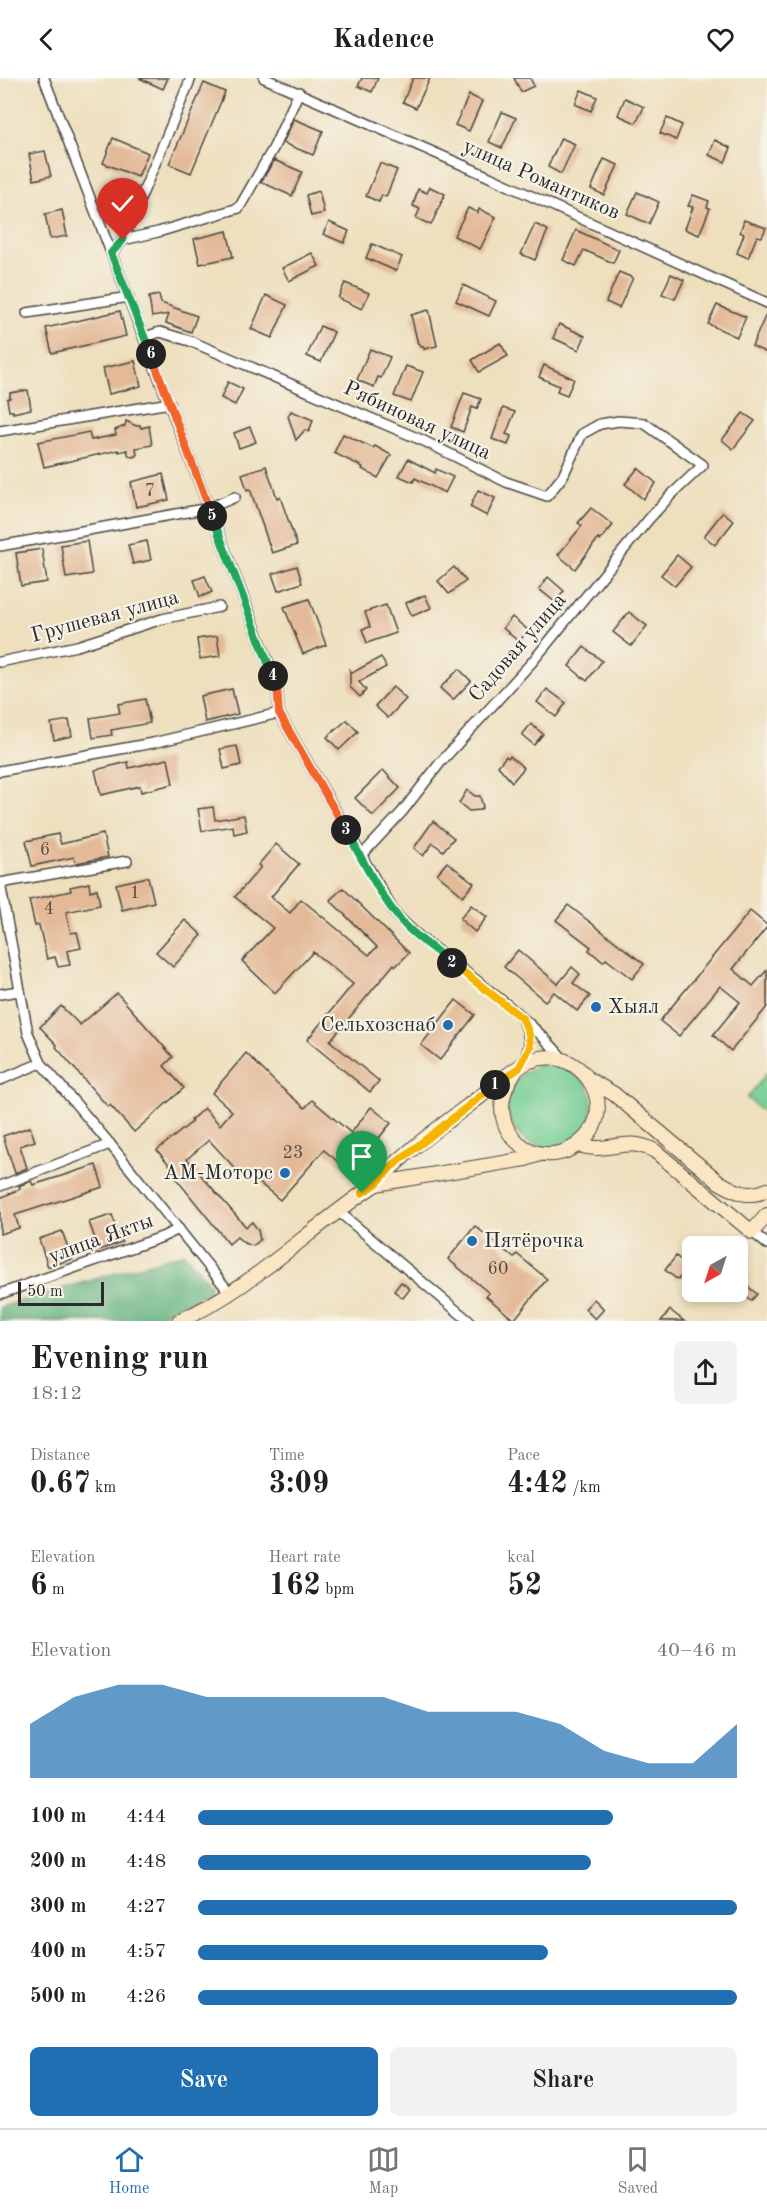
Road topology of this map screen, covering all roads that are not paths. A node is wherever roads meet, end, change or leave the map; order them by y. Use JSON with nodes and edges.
{"nodes":[{"id":1,"x":44,"y":78,"type":"edge"},
{"id":2,"x":191,"y":78,"type":"edge"},
{"id":3,"x":264,"y":78,"type":"edge"},
{"id":4,"x":299,"y":92,"type":"junction"},
{"id":5,"x":123,"y":240,"type":"junction"},
{"id":6,"x":111,"y":253,"type":"junction"},
{"id":7,"x":129,"y":297,"type":"junction"},
{"id":8,"x":767,"y":303,"type":"edge"},
{"id":9,"x":27,"y":313,"type":"dead end"},
{"id":10,"x":145,"y":337,"type":"junction"},
{"id":11,"x":170,"y":403,"type":"junction"},
{"id":12,"x":0,"y":431,"type":"edge"},
{"id":13,"x":703,"y":465,"type":"joint"},
{"id":14,"x":235,"y":497,"type":"dead end"},
{"id":15,"x":209,"y":508,"type":"junction"},
{"id":16,"x":0,"y":546,"type":"edge"},
{"id":17,"x":219,"y":607,"type":"dead end"},
{"id":18,"x":0,"y":662,"type":"edge"},
{"id":19,"x":279,"y":713,"type":"junction"},
{"id":20,"x":0,"y":771,"type":"edge"},
{"id":21,"x":361,"y":856,"type":"junction"},
{"id":22,"x":127,"y":861,"type":"dead end"},
{"id":23,"x":19,"y":991,"type":"junction"},
{"id":24,"x":0,"y":994,"type":"edge"},
{"id":25,"x":523,"y":1019,"type":"junction"},
{"id":26,"x":564,"y":1060,"type":"junction"},
{"id":27,"x":41,"y":1063,"type":"junction"},
{"id":28,"x":516,"y":1070,"type":"junction"},
{"id":29,"x":0,"y":1080,"type":"edge"},
{"id":30,"x":590,"y":1080,"type":"junction"},
{"id":31,"x":110,"y":1144,"type":"junction"},
{"id":32,"x":578,"y":1145,"type":"junction"},
{"id":33,"x":540,"y":1154,"type":"junction"},
{"id":34,"x":376,"y":1184,"type":"junction"},
{"id":35,"x":0,"y":1186,"type":"edge"},
{"id":36,"x":767,"y":1190,"type":"edge"},
{"id":37,"x":339,"y":1212,"type":"junction"},
{"id":38,"x":767,"y":1215,"type":"edge"},
{"id":39,"x":179,"y":1229,"type":"junction"},
{"id":40,"x":752,"y":1232,"type":"junction"},
{"id":41,"x":767,"y":1244,"type":"edge"},
{"id":42,"x":230,"y":1293,"type":"junction"},
{"id":43,"x":0,"y":1294,"type":"edge"},
{"id":44,"x":179,"y":1321,"type":"edge"},
{"id":45,"x":470,"y":1321,"type":"edge"}],
"edges":[{"from":1,"to":6,"type":"street"},
{"from":2,"to":5,"type":"street"},
{"from":3,"to":4,"type":"street","name":"улица Романтиков"},
{"from":4,"to":5,"type":"street"},
{"from":4,"to":8,"type":"street","name":"улица Романтиков"},
{"from":5,"to":6,"type":"street"},
{"from":6,"to":7,"type":"street"},
{"from":7,"to":9,"type":"street"},
{"from":7,"to":10,"type":"street"},
{"from":10,"to":11,"type":"street"},
{"from":10,"to":13,"type":"street","name":"Рябиновая улица"},
{"from":11,"to":12,"type":"street"},
{"from":11,"to":15,"type":"street"},
{"from":13,"to":21,"type":"street","name":"Садовая улица"},
{"from":14,"to":15,"type":"street"},
{"from":15,"to":16,"type":"street"},
{"from":15,"to":19,"type":"street"},
{"from":17,"to":18,"type":"street","name":"Грушевая улица"},
{"from":19,"to":20,"type":"street"},
{"from":19,"to":21,"type":"street"},
{"from":21,"to":25,"type":"street"},
{"from":22,"to":23,"type":"street","name":"улица Якты"},
{"from":23,"to":24,"type":"street"},
{"from":23,"to":27,"type":"street","name":"улица Якты"},
{"from":25,"to":26,"type":"street"},
{"from":25,"to":28,"type":"street"},
{"from":26,"to":28,"type":"street"},
{"from":26,"to":30,"type":"street"},
{"from":27,"to":29,"type":"street"},
{"from":27,"to":31,"type":"street","name":"улица Якты"},
{"from":28,"to":33,"type":"street"},
{"from":28,"to":34,"type":"street"},
{"from":30,"to":32,"type":"street"},
{"from":30,"to":36,"type":"street"},
{"from":31,"to":35,"type":"street"},
{"from":31,"to":39,"type":"street","name":"улица Якты"},
{"from":32,"to":33,"type":"street"},
{"from":32,"to":40,"type":"street"},
{"from":33,"to":34,"type":"street"},
{"from":34,"to":37,"type":"street"},
{"from":37,"to":42,"type":"street"},
{"from":37,"to":45,"type":"street"},
{"from":38,"to":40,"type":"street"},
{"from":39,"to":42,"type":"street","name":"улица Якты"},
{"from":39,"to":43,"type":"street","name":"улица Якты"},
{"from":40,"to":41,"type":"street"},
{"from":42,"to":44,"type":"street"}]}
